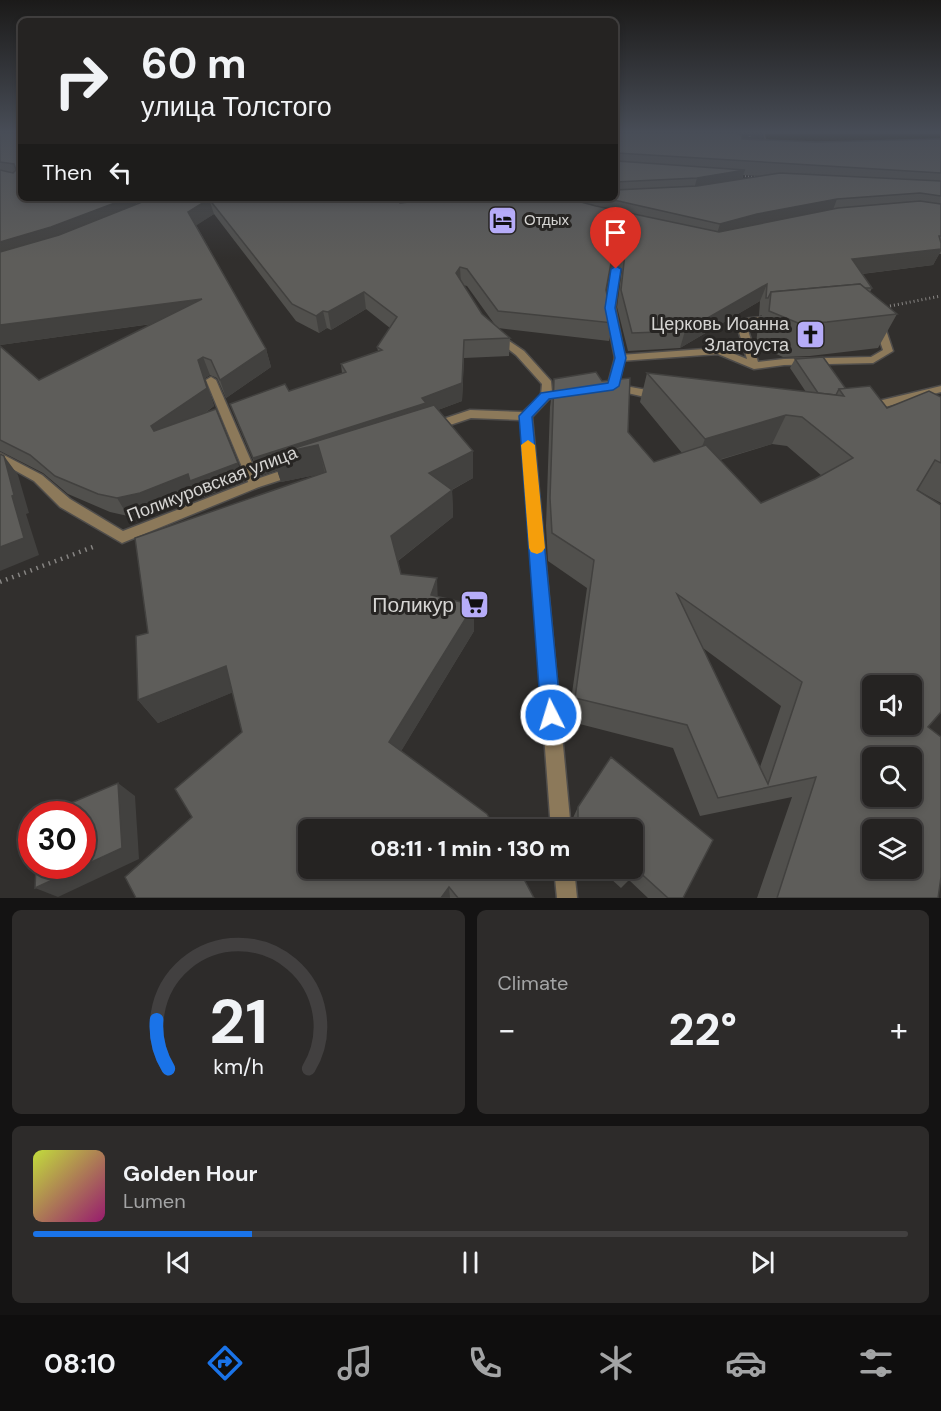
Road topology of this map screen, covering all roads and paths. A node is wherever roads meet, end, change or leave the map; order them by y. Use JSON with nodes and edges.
{"nodes":[{"id":1,"x":731,"y":175,"type":"edge"},
{"id":2,"x":765,"y":177,"type":"edge"},
{"id":3,"x":438,"y":201,"type":"edge"},
{"id":4,"x":434,"y":210,"type":"edge"},
{"id":5,"x":616,"y":269,"type":"dead end"},
{"id":6,"x":941,"y":296,"type":"edge"},
{"id":7,"x":875,"y":309,"type":"joint"},
{"id":8,"x":786,"y":317,"type":"edge"},
{"id":9,"x":487,"y":328,"type":"edge"},
{"id":10,"x":620,"y":358,"type":"junction"},
{"id":11,"x":754,"y":366,"type":"junction"},
{"id":12,"x":211,"y":380,"type":"edge"},
{"id":13,"x":613,"y":386,"type":"junction"},
{"id":14,"x":941,"y":389,"type":"edge"},
{"id":15,"x":546,"y":396,"type":"junction"},
{"id":16,"x":674,"y":400,"type":"edge"},
{"id":17,"x":858,"y":408,"type":"edge"},
{"id":18,"x":526,"y":416,"type":"junction"},
{"id":19,"x":425,"y":429,"type":"edge"},
{"id":20,"x":0,"y":457,"type":"edge"},
{"id":21,"x":300,"y":469,"type":"edge"},
{"id":22,"x":255,"y":484,"type":"junction"},
{"id":23,"x":122,"y":537,"type":"junction"},
{"id":24,"x":0,"y":582,"type":"edge"},
{"id":25,"x":560,"y":819,"type":"edge"},
{"id":26,"x":565,"y":879,"type":"edge"},
{"id":27,"x":567,"y":898,"type":"edge"}],
"edges":[{"from":1,"to":2,"type":"path"},
{"from":3,"to":4,"type":"street"},
{"from":5,"to":10,"type":"street"},
{"from":6,"to":7,"type":"path"},
{"from":7,"to":11,"type":"street"},
{"from":8,"to":11,"type":"street"},
{"from":9,"to":15,"type":"street"},
{"from":10,"to":11,"type":"street"},
{"from":10,"to":13,"type":"street"},
{"from":12,"to":22,"type":"street"},
{"from":13,"to":15,"type":"street"},
{"from":13,"to":16,"type":"street"},
{"from":14,"to":17,"type":"street"},
{"from":15,"to":18,"type":"street"},
{"from":18,"to":19,"type":"street"},
{"from":18,"to":25,"type":"street"},
{"from":20,"to":23,"type":"street","name":"Поликуровская улица"},
{"from":21,"to":22,"type":"street","name":"Поликуровская улица"},
{"from":22,"to":23,"type":"street","name":"Поликуровская улица"},
{"from":23,"to":24,"type":"path"},
{"from":26,"to":27,"type":"street"}]}
